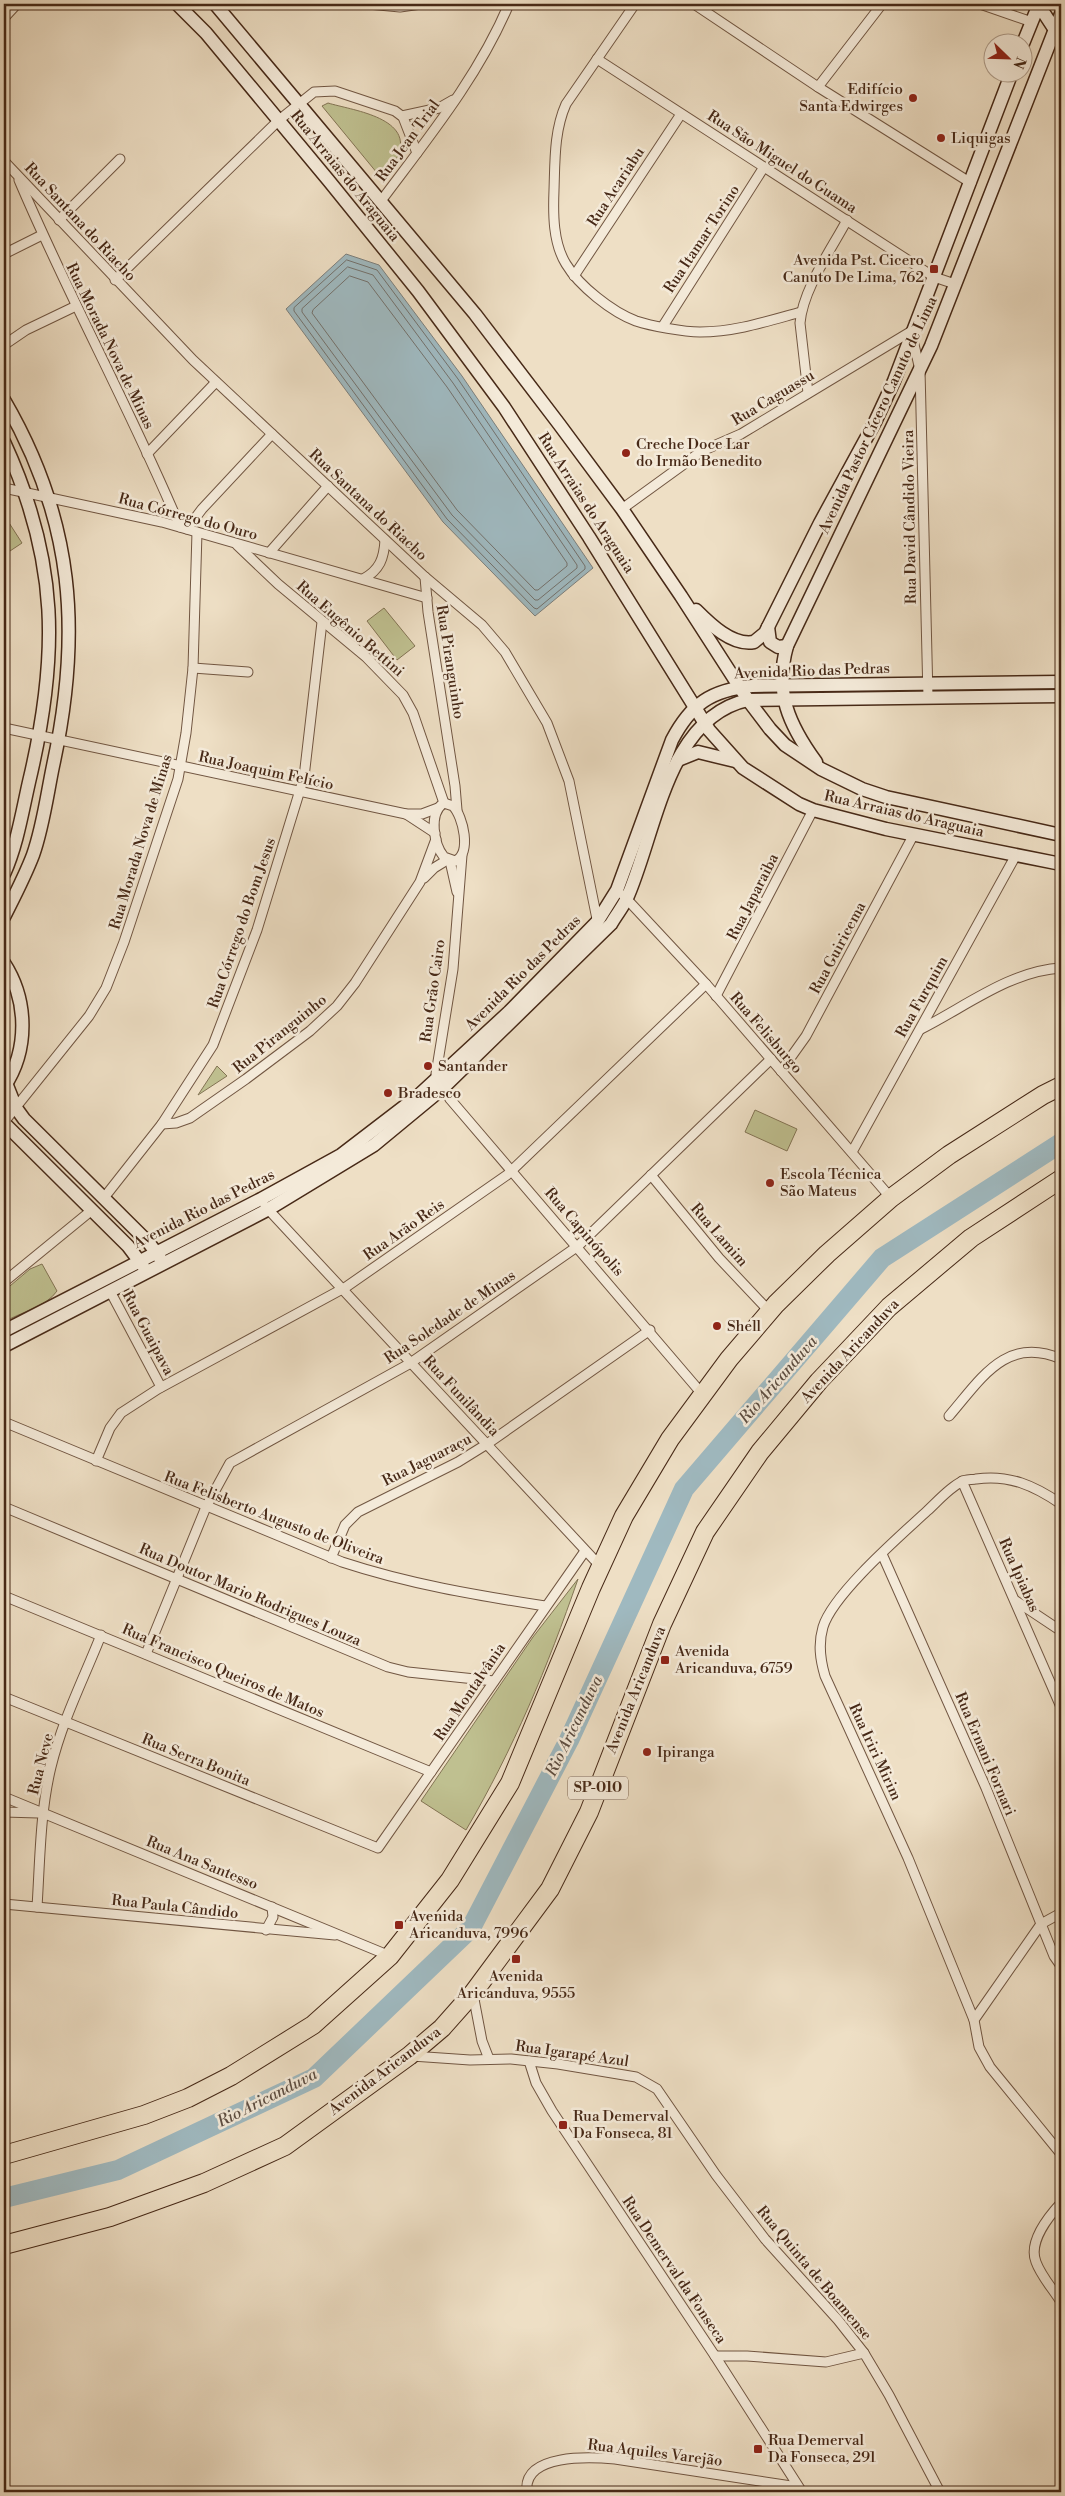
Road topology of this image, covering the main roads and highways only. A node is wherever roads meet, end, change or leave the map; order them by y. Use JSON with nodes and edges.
{"nodes":[{"id":1,"x":177,"y":4,"type":"edge"},
{"id":2,"x":215,"y":4,"type":"edge"},
{"id":3,"x":1038,"y":4,"type":"edge"},
{"id":4,"x":1061,"y":14,"type":"edge"},
{"id":5,"x":1055,"y":30,"type":"junction"},
{"id":6,"x":1028,"y":32,"type":"edge"},
{"id":7,"x":1008,"y":82,"type":"edge"},
{"id":8,"x":4,"y":400,"type":"edge"},
{"id":9,"x":4,"y":442,"type":"edge"},
{"id":10,"x":682,"y":596,"type":"junction"},
{"id":11,"x":768,"y":627,"type":"junction"},
{"id":12,"x":787,"y":646,"type":"junction"},
{"id":13,"x":1061,"y":682,"type":"edge"},
{"id":14,"x":740,"y":688,"type":"junction"},
{"id":15,"x":928,"y":691,"type":"junction"},
{"id":16,"x":783,"y":693,"type":"junction"},
{"id":17,"x":1061,"y":696,"type":"edge"},
{"id":18,"x":748,"y":700,"type":"junction"},
{"id":19,"x":694,"y":706,"type":"junction"},
{"id":20,"x":704,"y":722,"type":"junction"},
{"id":21,"x":678,"y":760,"type":"junction"},
{"id":22,"x":735,"y":761,"type":"junction"},
{"id":23,"x":821,"y":768,"type":"junction"},
{"id":24,"x":1061,"y":835,"type":"edge"},
{"id":25,"x":1061,"y":864,"type":"edge"},
{"id":26,"x":4,"y":874,"type":"edge"},
{"id":27,"x":4,"y":917,"type":"edge"},
{"id":28,"x":599,"y":928,"type":"junction"},
{"id":29,"x":4,"y":963,"type":"edge"},
{"id":30,"x":5,"y":1085,"type":"edge"},
{"id":31,"x":1061,"y":1086,"type":"edge"},
{"id":32,"x":4,"y":1123,"type":"edge"},
{"id":33,"x":1061,"y":1179,"type":"edge"},
{"id":34,"x":264,"y":1205,"type":"junction"},
{"id":35,"x":156,"y":1252,"type":"junction"},
{"id":36,"x":140,"y":1260,"type":"junction"},
{"id":37,"x":165,"y":1263,"type":"junction"},
{"id":38,"x":147,"y":1272,"type":"junction"},
{"id":39,"x":4,"y":1331,"type":"edge"},
{"id":40,"x":4,"y":1346,"type":"edge"},
{"id":41,"x":4,"y":2155,"type":"edge"},
{"id":42,"x":4,"y":2245,"type":"edge"}],
"edges":[{"from":1,"to":19,"type":"main road","name":"Rua Arraias do Araguaia"},
{"from":2,"to":10,"type":"main road","name":"Rua Arraias do Araguaia"},
{"from":3,"to":5,"type":"main road"},
{"from":3,"to":6,"type":"main road"},
{"from":4,"to":5,"type":"main road","name":"Avenida Pastor Cícero Canuto de Lima"},
{"from":5,"to":12,"type":"main road","name":"Avenida Pastor Cícero Canuto de Lima"},
{"from":7,"to":11,"type":"main road","name":"Avenida Pastor Cícero Canuto de Lima"},
{"from":8,"to":27,"type":"main road"},
{"from":9,"to":26,"type":"main road"},
{"from":10,"to":11,"type":"main road","name":"Avenida Pastor Cícero Canuto de Lima"},
{"from":10,"to":14,"type":"main road","name":"Rua Arraias do Araguaia"},
{"from":11,"to":12,"type":"main road"},
{"from":12,"to":16,"type":"main road","name":"Avenida Pastor Cícero Canuto de Lima"},
{"from":13,"to":15,"type":"main road","name":"Avenida Rio das Pedras"},
{"from":14,"to":16,"type":"main road","name":"Avenida Rio das Pedras"},
{"from":14,"to":18,"type":"main road","name":"Rua Arraias do Araguaia"},
{"from":14,"to":19,"type":"main road","name":"Avenida Rio das Pedras"},
{"from":15,"to":16,"type":"main road","name":"Avenida Rio das Pedras"},
{"from":15,"to":17,"type":"main road","name":"Avenida Rio das Pedras"},
{"from":16,"to":18,"type":"main road","name":"Avenida Rio das Pedras"},
{"from":16,"to":23,"type":"main road","name":"Avenida Pastor Cícero Canuto de Lima"},
{"from":18,"to":20,"type":"main road","name":"Avenida Rio das Pedras"},
{"from":18,"to":23,"type":"main road","name":"Rua Arraias do Araguaia"},
{"from":19,"to":20,"type":"main road","name":"Rua Arraias do Araguaia"},
{"from":19,"to":28,"type":"main road","name":"Avenida Rio das Pedras"},
{"from":20,"to":21,"type":"main road","name":"Avenida Rio das Pedras"},
{"from":20,"to":22,"type":"main road","name":"Rua Arraias do Araguaia"},
{"from":21,"to":22,"type":"main road"},
{"from":21,"to":28,"type":"main road","name":"Avenida Rio das Pedras"},
{"from":22,"to":25,"type":"main road","name":"Rua Arraias do Araguaia"},
{"from":23,"to":24,"type":"main road","name":"Rua Arraias do Araguaia"},
{"from":28,"to":34,"type":"main road","name":"Avenida Rio das Pedras"},
{"from":29,"to":30,"type":"main road"},
{"from":30,"to":35,"type":"main road"},
{"from":31,"to":41,"type":"highway"},
{"from":32,"to":36,"type":"main road"},
{"from":33,"to":42,"type":"highway","name":"Avenida Aricanduva","number":"SP-010"},
{"from":34,"to":35,"type":"main road","name":"Avenida Rio das Pedras"},
{"from":34,"to":37,"type":"main road","name":"Avenida Rio das Pedras"},
{"from":35,"to":36,"type":"main road","name":"Avenida Rio das Pedras"},
{"from":35,"to":37,"type":"main road"},
{"from":36,"to":38,"type":"main road"},
{"from":36,"to":39,"type":"main road","name":"Avenida Rio das Pedras"},
{"from":37,"to":38,"type":"main road","name":"Avenida Rio das Pedras"},
{"from":38,"to":40,"type":"main road","name":"Avenida Rio das Pedras"}]}
